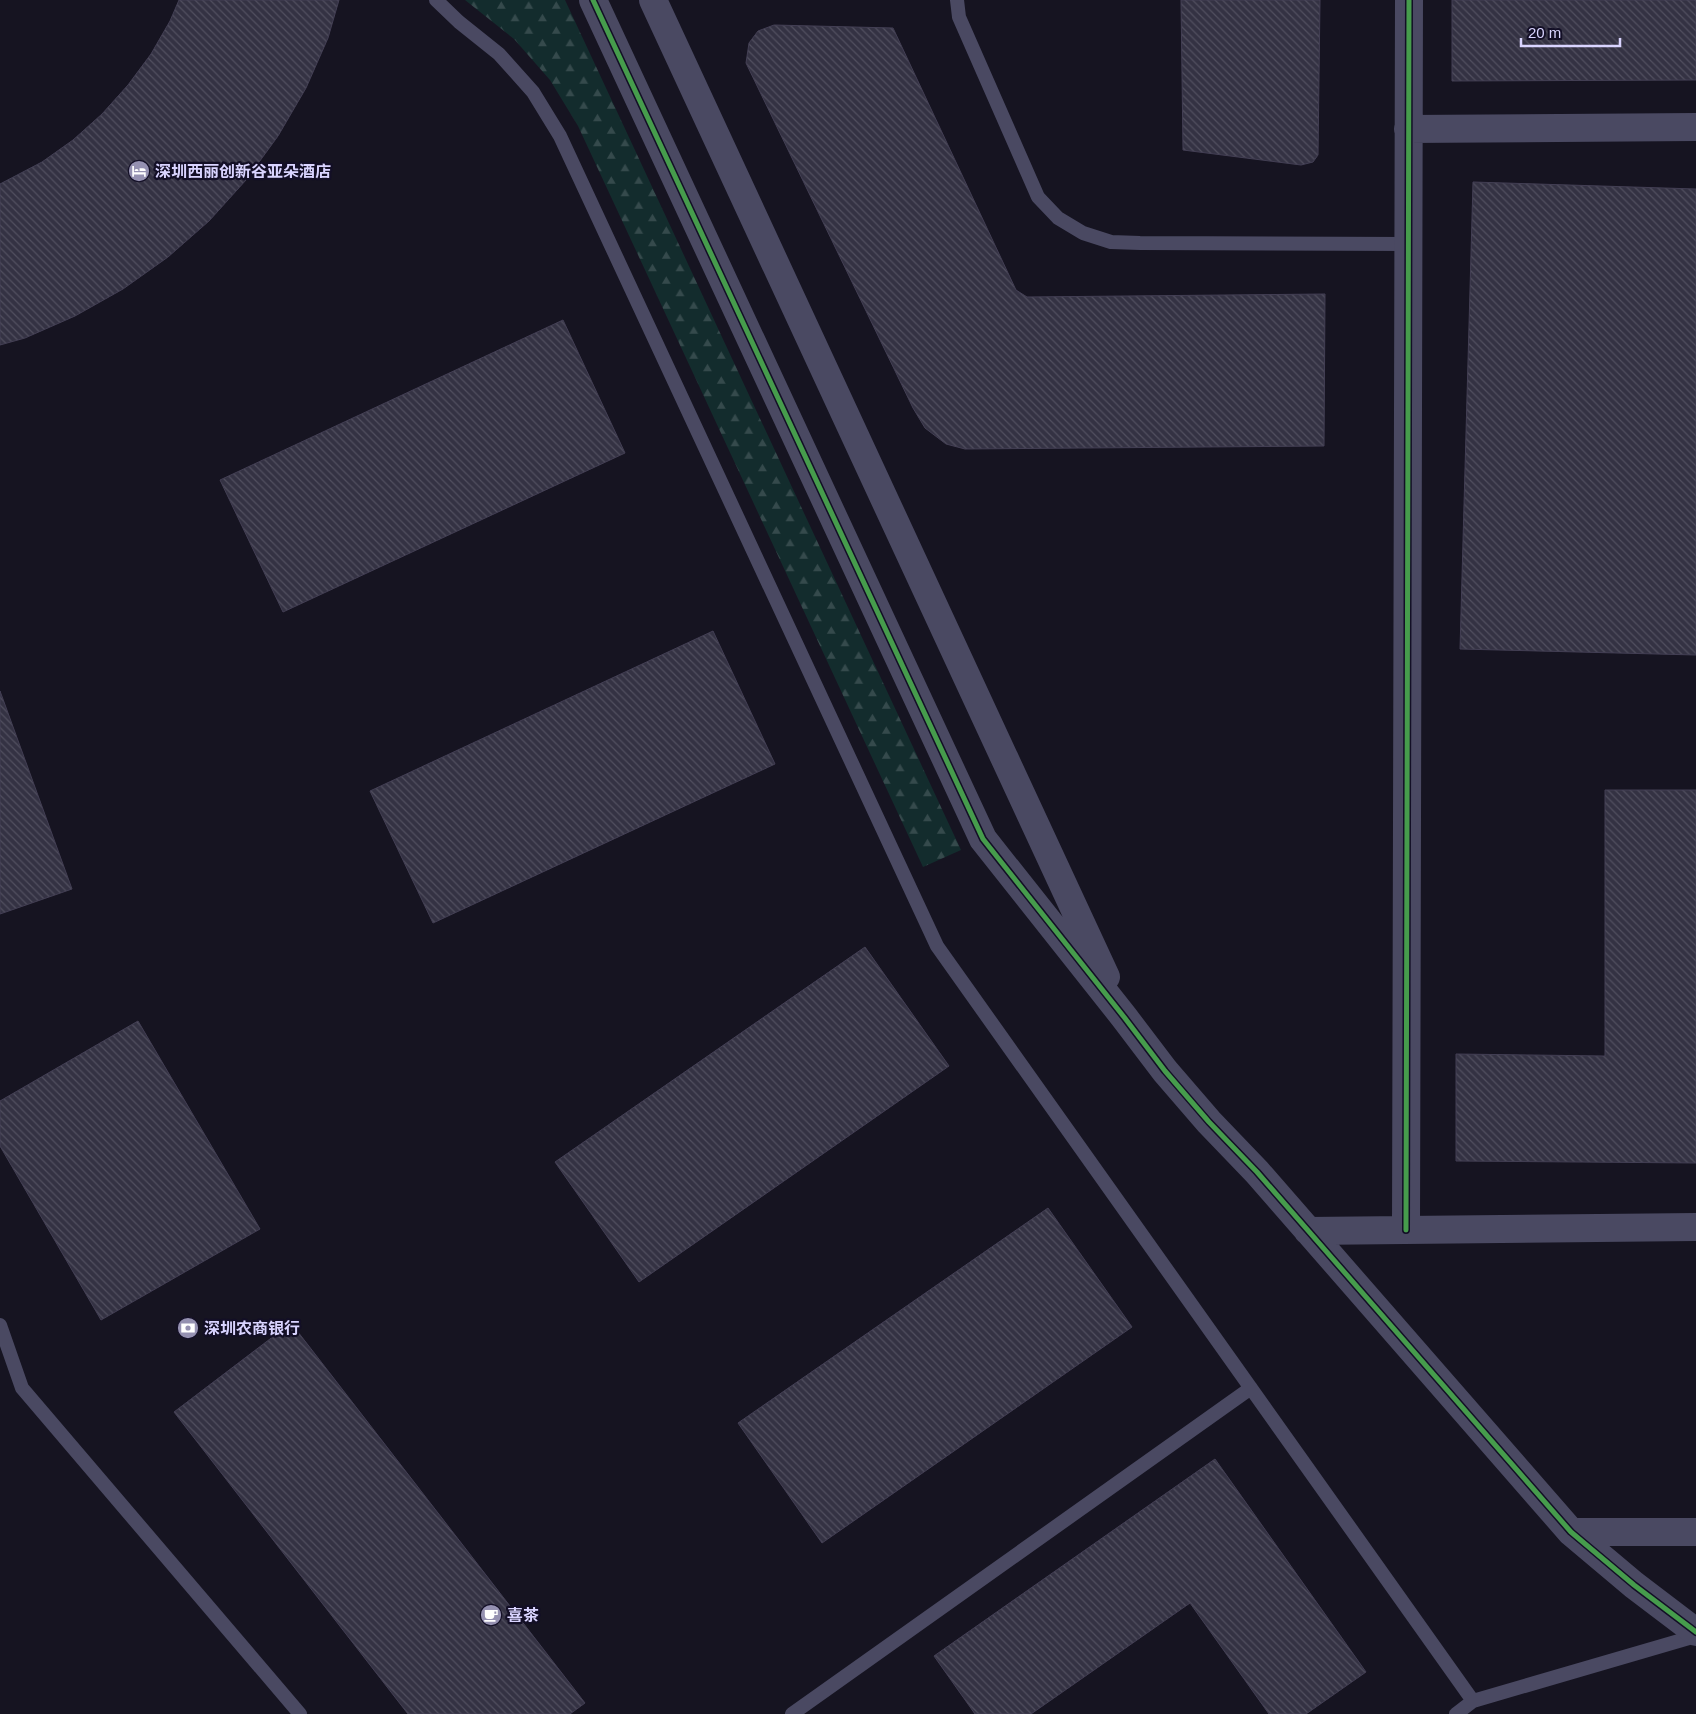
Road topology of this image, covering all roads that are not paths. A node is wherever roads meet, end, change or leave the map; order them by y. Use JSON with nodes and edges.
{"nodes":[{"id":1,"x":436,"y":0,"type":"edge"},
{"id":2,"x":593,"y":0,"type":"edge"},
{"id":3,"x":652,"y":0,"type":"edge"},
{"id":4,"x":957,"y":0,"type":"edge"},
{"id":5,"x":1409,"y":0,"type":"edge"},
{"id":6,"x":1696,"y":127,"type":"edge"},
{"id":7,"x":1408,"y":129,"type":"junction"},
{"id":8,"x":1408,"y":244,"type":"junction"},
{"id":9,"x":1124,"y":1017,"type":"junction"},
{"id":10,"x":1696,"y":1227,"type":"edge"},
{"id":11,"x":1406,"y":1230,"type":"junction"},
{"id":12,"x":1308,"y":1231,"type":"junction"},
{"id":13,"x":0,"y":1325,"type":"edge"},
{"id":14,"x":1251,"y":1388,"type":"junction"},
{"id":15,"x":1571,"y":1532,"type":"junction"},
{"id":16,"x":1696,"y":1532,"type":"edge"},
{"id":17,"x":1696,"y":1632,"type":"edge"},
{"id":18,"x":1696,"y":1636,"type":"edge"},
{"id":19,"x":1473,"y":1701,"type":"junction"},
{"id":20,"x":300,"y":1714,"type":"edge"},
{"id":21,"x":792,"y":1714,"type":"edge"},
{"id":22,"x":1456,"y":1714,"type":"edge"}],
"edges":[{"from":1,"to":14,"type":"lane"},
{"from":2,"to":9,"type":"street"},
{"from":3,"to":9,"type":"street"},
{"from":4,"to":8,"type":"lane"},
{"from":5,"to":7,"type":"street"},
{"from":6,"to":7,"type":"street"},
{"from":7,"to":8,"type":"street"},
{"from":8,"to":11,"type":"street"},
{"from":9,"to":12,"type":"street"},
{"from":10,"to":11,"type":"street"},
{"from":11,"to":12,"type":"street"},
{"from":12,"to":15,"type":"street"},
{"from":13,"to":20,"type":"lane"},
{"from":14,"to":19,"type":"lane"},
{"from":14,"to":21,"type":"lane"},
{"from":15,"to":16,"type":"street"},
{"from":15,"to":17,"type":"street"},
{"from":18,"to":19,"type":"lane"},
{"from":19,"to":22,"type":"lane"}]}
